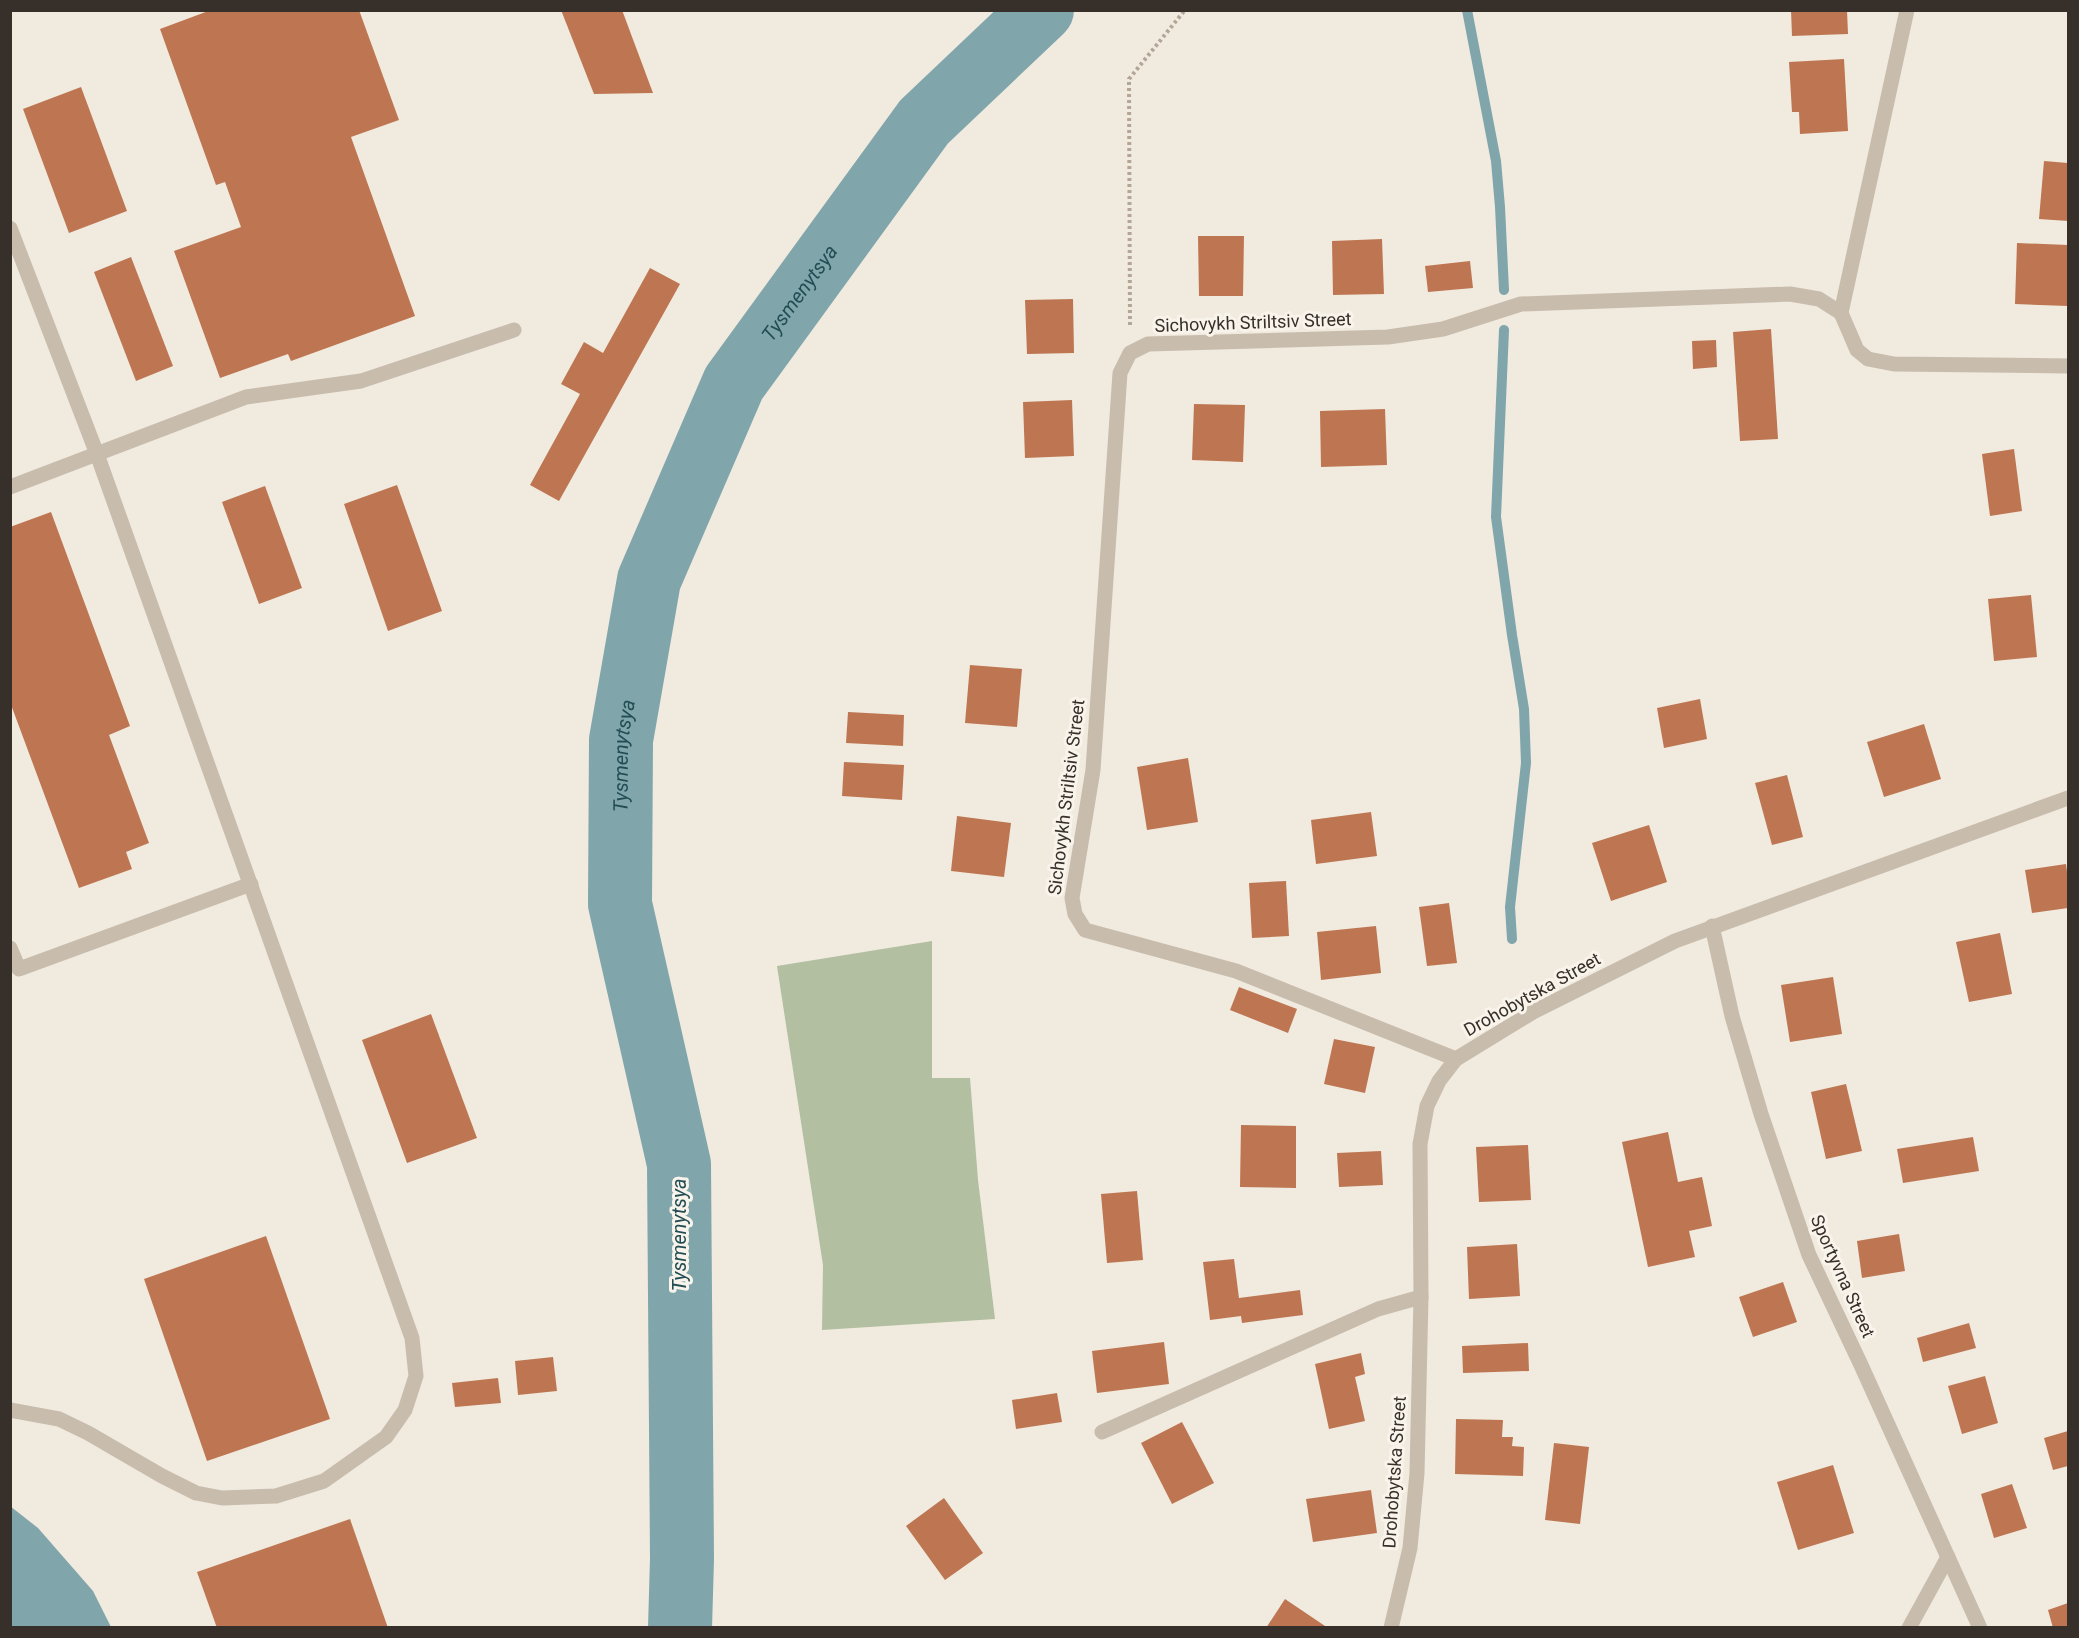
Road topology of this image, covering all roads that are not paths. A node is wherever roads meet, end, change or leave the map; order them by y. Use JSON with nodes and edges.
{"nodes":[{"id":1,"x":1907,"y":10,"type":"edge"},
{"id":2,"x":10,"y":228,"type":"edge"},
{"id":3,"x":1841,"y":313,"type":"junction"},
{"id":4,"x":514,"y":330,"type":"dead end"},
{"id":5,"x":2068,"y":366,"type":"edge"},
{"id":6,"x":97,"y":454,"type":"junction"},
{"id":7,"x":10,"y":487,"type":"edge"},
{"id":8,"x":2068,"y":798,"type":"edge"},
{"id":9,"x":251,"y":884,"type":"junction"},
{"id":10,"x":1712,"y":926,"type":"junction"},
{"id":11,"x":10,"y":948,"type":"edge"},
{"id":12,"x":1456,"y":1059,"type":"junction"},
{"id":13,"x":1420,"y":1297,"type":"junction"},
{"id":14,"x":10,"y":1410,"type":"edge"},
{"id":15,"x":1102,"y":1432,"type":"dead end"},
{"id":16,"x":1948,"y":1557,"type":"junction"},
{"id":17,"x":1391,"y":1628,"type":"edge"},
{"id":18,"x":1909,"y":1628,"type":"edge"},
{"id":19,"x":1980,"y":1628,"type":"edge"}],
"edges":[{"from":1,"to":3,"type":"street"},
{"from":2,"to":6,"type":"street"},
{"from":3,"to":5,"type":"street"},
{"from":3,"to":12,"type":"street","name":"Sichovykh Striltsiv Street"},
{"from":4,"to":6,"type":"street"},
{"from":6,"to":7,"type":"street"},
{"from":6,"to":9,"type":"street"},
{"from":8,"to":10,"type":"street","name":"Drohobytska Street"},
{"from":9,"to":11,"type":"street"},
{"from":9,"to":14,"type":"street"},
{"from":10,"to":12,"type":"street","name":"Drohobytska Street"},
{"from":10,"to":16,"type":"street","name":"Sportyvna Street"},
{"from":12,"to":13,"type":"street","name":"Drohobytska Street"},
{"from":13,"to":15,"type":"street"},
{"from":13,"to":17,"type":"street","name":"Drohobytska Street"},
{"from":16,"to":18,"type":"street"},
{"from":16,"to":19,"type":"street","name":"Sportyvna Street"}]}
